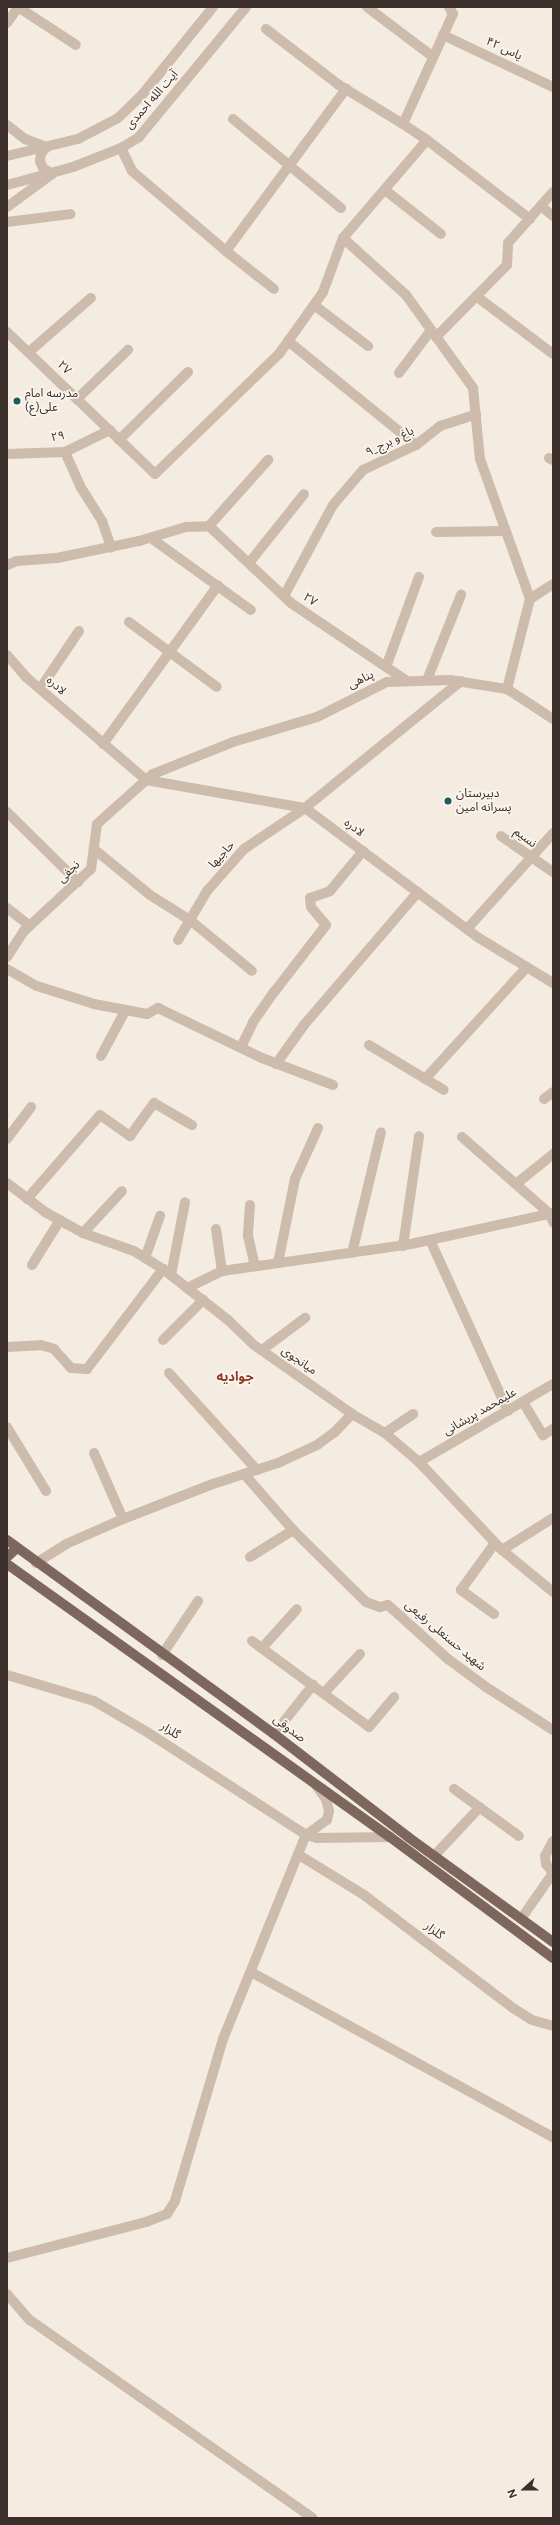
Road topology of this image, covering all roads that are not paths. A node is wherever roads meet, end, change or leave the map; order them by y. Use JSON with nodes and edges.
{"nodes":[{"id":1,"x":18,"y":7,"type":"edge"},
{"id":2,"x":212,"y":7,"type":"edge"},
{"id":3,"x":246,"y":7,"type":"edge"},
{"id":4,"x":367,"y":7,"type":"edge"},
{"id":5,"x":453,"y":9,"type":"edge"},
{"id":6,"x":7,"y":23,"type":"edge"},
{"id":7,"x":266,"y":29,"type":"dead end"},
{"id":8,"x":443,"y":35,"type":"junction"},
{"id":9,"x":76,"y":45,"type":"dead end"},
{"id":10,"x":433,"y":57,"type":"junction"},
{"id":11,"x":553,"y":87,"type":"edge"},
{"id":12,"x":346,"y":89,"type":"junction"},
{"id":13,"x":233,"y":119,"type":"dead end"},
{"id":14,"x":403,"y":124,"type":"junction"},
{"id":15,"x":7,"y":125,"type":"edge"},
{"id":16,"x":427,"y":140,"type":"junction"},
{"id":17,"x":47,"y":147,"type":"junction"},
{"id":18,"x":121,"y":148,"type":"junction"},
{"id":19,"x":7,"y":156,"type":"edge"},
{"id":20,"x":290,"y":165,"type":"junction"},
{"id":21,"x":52,"y":174,"type":"junction"},
{"id":22,"x":7,"y":185,"type":"edge"},
{"id":23,"x":385,"y":190,"type":"junction"},
{"id":24,"x":553,"y":192,"type":"edge"},
{"id":25,"x":541,"y":206,"type":"junction"},
{"id":26,"x":7,"y":207,"type":"edge"},
{"id":27,"x":341,"y":208,"type":"dead end"},
{"id":28,"x":71,"y":214,"type":"dead end"},
{"id":29,"x":553,"y":216,"type":"edge"},
{"id":30,"x":530,"y":219,"type":"junction"},
{"id":31,"x":7,"y":222,"type":"edge"},
{"id":32,"x":441,"y":234,"type":"dead end"},
{"id":33,"x":343,"y":238,"type":"junction"},
{"id":34,"x":226,"y":251,"type":"junction"},
{"id":35,"x":274,"y":289,"type":"dead end"},
{"id":36,"x":476,"y":296,"type":"junction"},
{"id":37,"x":91,"y":298,"type":"dead end"},
{"id":38,"x":314,"y":305,"type":"junction"},
{"id":39,"x":7,"y":332,"type":"edge"},
{"id":40,"x":434,"y":333,"type":"junction"},
{"id":41,"x":288,"y":342,"type":"junction"},
{"id":42,"x":368,"y":346,"type":"dead end"},
{"id":43,"x":128,"y":350,"type":"dead end"},
{"id":44,"x":28,"y":352,"type":"junction"},
{"id":45,"x":553,"y":354,"type":"edge"},
{"id":46,"x":188,"y":372,"type":"dead end"},
{"id":47,"x":399,"y":373,"type":"dead end"},
{"id":48,"x":77,"y":399,"type":"junction"},
{"id":49,"x":476,"y":414,"type":"junction"},
{"id":50,"x":110,"y":430,"type":"junction"},
{"id":51,"x":120,"y":440,"type":"junction"},
{"id":52,"x":416,"y":445,"type":"junction"},
{"id":53,"x":65,"y":452,"type":"junction"},
{"id":54,"x":7,"y":454,"type":"edge"},
{"id":55,"x":268,"y":460,"type":"dead end"},
{"id":56,"x":304,"y":494,"type":"dead end"},
{"id":57,"x":209,"y":526,"type":"junction"},
{"id":58,"x":505,"y":531,"type":"junction"},
{"id":59,"x":436,"y":532,"type":"dead end"},
{"id":60,"x":151,"y":538,"type":"junction"},
{"id":61,"x":111,"y":546,"type":"junction"},
{"id":62,"x":249,"y":563,"type":"junction"},
{"id":63,"x":7,"y":565,"type":"edge"},
{"id":64,"x":419,"y":577,"type":"dead end"},
{"id":65,"x":218,"y":585,"type":"junction"},
{"id":66,"x":553,"y":585,"type":"edge"},
{"id":67,"x":461,"y":595,"type":"dead end"},
{"id":68,"x":284,"y":596,"type":"junction"},
{"id":69,"x":530,"y":599,"type":"junction"},
{"id":70,"x":252,"y":610,"type":"dead end"},
{"id":71,"x":129,"y":622,"type":"dead end"},
{"id":72,"x":79,"y":631,"type":"dead end"},
{"id":73,"x":169,"y":652,"type":"junction"},
{"id":74,"x":7,"y":655,"type":"edge"},
{"id":75,"x":386,"y":667,"type":"junction"},
{"id":76,"x":427,"y":680,"type":"junction"},
{"id":77,"x":407,"y":681,"type":"junction"},
{"id":78,"x":462,"y":681,"type":"junction"},
{"id":79,"x":217,"y":687,"type":"dead end"},
{"id":80,"x":40,"y":689,"type":"junction"},
{"id":81,"x":507,"y":689,"type":"junction"},
{"id":82,"x":553,"y":719,"type":"edge"},
{"id":83,"x":103,"y":744,"type":"junction"},
{"id":84,"x":146,"y":780,"type":"junction"},
{"id":85,"x":305,"y":808,"type":"junction"},
{"id":86,"x":7,"y":812,"type":"edge"},
{"id":87,"x":553,"y":833,"type":"edge"},
{"id":88,"x":501,"y":836,"type":"dead end"},
{"id":89,"x":94,"y":849,"type":"junction"},
{"id":90,"x":363,"y":851,"type":"junction"},
{"id":91,"x":531,"y":858,"type":"junction"},
{"id":92,"x":553,"y":872,"type":"edge"},
{"id":93,"x":78,"y":882,"type":"junction"},
{"id":94,"x":418,"y":892,"type":"junction"},
{"id":95,"x":7,"y":908,"type":"edge"},
{"id":96,"x":190,"y":920,"type":"junction"},
{"id":97,"x":30,"y":926,"type":"junction"},
{"id":98,"x":467,"y":929,"type":"junction"},
{"id":99,"x":178,"y":940,"type":"dead end"},
{"id":100,"x":9,"y":952,"type":"edge"},
{"id":101,"x":527,"y":967,"type":"junction"},
{"id":102,"x":7,"y":969,"type":"edge"},
{"id":103,"x":252,"y":971,"type":"dead end"},
{"id":104,"x":553,"y":983,"type":"edge"},
{"id":105,"x":125,"y":1011,"type":"junction"},
{"id":106,"x":369,"y":1045,"type":"dead end"},
{"id":107,"x":241,"y":1047,"type":"junction"},
{"id":108,"x":101,"y":1056,"type":"dead end"},
{"id":109,"x":276,"y":1064,"type":"junction"},
{"id":110,"x":425,"y":1078,"type":"junction"},
{"id":111,"x":333,"y":1086,"type":"dead end"},
{"id":112,"x":444,"y":1090,"type":"dead end"},
{"id":113,"x":553,"y":1092,"type":"edge"},
{"id":114,"x":544,"y":1099,"type":"dead end"},
{"id":115,"x":31,"y":1107,"type":"dead end"},
{"id":116,"x":192,"y":1125,"type":"dead end"},
{"id":117,"x":318,"y":1128,"type":"dead end"},
{"id":118,"x":381,"y":1132,"type":"dead end"},
{"id":119,"x":419,"y":1136,"type":"dead end"},
{"id":120,"x":462,"y":1138,"type":"dead end"},
{"id":121,"x":7,"y":1139,"type":"edge"},
{"id":122,"x":553,"y":1154,"type":"edge"},
{"id":123,"x":516,"y":1184,"type":"junction"},
{"id":124,"x":7,"y":1185,"type":"edge"},
{"id":125,"x":122,"y":1191,"type":"dead end"},
{"id":126,"x":27,"y":1199,"type":"junction"},
{"id":127,"x":185,"y":1202,"type":"dead end"},
{"id":128,"x":250,"y":1205,"type":"dead end"},
{"id":129,"x":160,"y":1216,"type":"dead end"},
{"id":130,"x":552,"y":1216,"type":"edge"},
{"id":131,"x":60,"y":1220,"type":"junction"},
{"id":132,"x":216,"y":1229,"type":"dead end"},
{"id":133,"x":83,"y":1233,"type":"junction"},
{"id":134,"x":430,"y":1240,"type":"junction"},
{"id":135,"x":403,"y":1246,"type":"junction"},
{"id":136,"x":352,"y":1253,"type":"junction"},
{"id":137,"x":145,"y":1258,"type":"junction"},
{"id":138,"x":278,"y":1263,"type":"junction"},
{"id":139,"x":32,"y":1264,"type":"dead end"},
{"id":140,"x":255,"y":1266,"type":"junction"},
{"id":141,"x":163,"y":1269,"type":"junction"},
{"id":142,"x":222,"y":1271,"type":"junction"},
{"id":143,"x":171,"y":1275,"type":"junction"},
{"id":144,"x":187,"y":1288,"type":"junction"},
{"id":145,"x":203,"y":1300,"type":"junction"},
{"id":146,"x":305,"y":1318,"type":"dead end"},
{"id":147,"x":163,"y":1340,"type":"dead end"},
{"id":148,"x":7,"y":1347,"type":"edge"},
{"id":149,"x":262,"y":1350,"type":"junction"},
{"id":150,"x":170,"y":1373,"type":"dead end"},
{"id":151,"x":553,"y":1384,"type":"edge"},
{"id":152,"x":523,"y":1402,"type":"junction"},
{"id":153,"x":508,"y":1411,"type":"junction"},
{"id":154,"x":352,"y":1414,"type":"junction"},
{"id":155,"x":413,"y":1414,"type":"dead end"},
{"id":156,"x":7,"y":1427,"type":"edge"},
{"id":157,"x":553,"y":1429,"type":"edge"},
{"id":158,"x":385,"y":1433,"type":"junction"},
{"id":159,"x":94,"y":1453,"type":"dead end"},
{"id":160,"x":420,"y":1462,"type":"junction"},
{"id":161,"x":257,"y":1470,"type":"junction"},
{"id":162,"x":244,"y":1474,"type":"junction"},
{"id":163,"x":46,"y":1491,"type":"dead end"},
{"id":164,"x":553,"y":1518,"type":"edge"},
{"id":165,"x":123,"y":1519,"type":"junction"},
{"id":166,"x":293,"y":1530,"type":"junction"},
{"id":167,"x":7,"y":1540,"type":"edge"},
{"id":168,"x":498,"y":1547,"type":"junction"},
{"id":169,"x":17,"y":1548,"type":"junction"},
{"id":170,"x":7,"y":1557,"type":"edge"},
{"id":171,"x":250,"y":1557,"type":"dead end"},
{"id":172,"x":36,"y":1562,"type":"junction"},
{"id":173,"x":7,"y":1564,"type":"edge"},
{"id":174,"x":23,"y":1576,"type":"junction"},
{"id":175,"x":551,"y":1586,"type":"edge"},
{"id":176,"x":198,"y":1600,"type":"dead end"},
{"id":177,"x":296,"y":1610,"type":"dead end"},
{"id":178,"x":494,"y":1614,"type":"dead end"},
{"id":179,"x":252,"y":1640,"type":"dead end"},
{"id":180,"x":262,"y":1648,"type":"junction"},
{"id":181,"x":360,"y":1654,"type":"dead end"},
{"id":182,"x":162,"y":1655,"type":"junction"},
{"id":183,"x":7,"y":1675,"type":"edge"},
{"id":184,"x":312,"y":1685,"type":"junction"},
{"id":185,"x":324,"y":1693,"type":"junction"},
{"id":186,"x":394,"y":1697,"type":"dead end"},
{"id":187,"x":553,"y":1730,"type":"edge"},
{"id":188,"x":274,"y":1734,"type":"junction"},
{"id":189,"x":315,"y":1784,"type":"junction"},
{"id":190,"x":454,"y":1789,"type":"dead end"},
{"id":191,"x":480,"y":1807,"type":"junction"},
{"id":192,"x":306,"y":1835,"type":"junction"},
{"id":193,"x":519,"y":1836,"type":"dead end"},
{"id":194,"x":390,"y":1837,"type":"junction"},
{"id":195,"x":553,"y":1841,"type":"edge"},
{"id":196,"x":299,"y":1855,"type":"junction"},
{"id":197,"x":434,"y":1856,"type":"junction"},
{"id":198,"x":553,"y":1873,"type":"edge"},
{"id":199,"x":521,"y":1919,"type":"junction"},
{"id":200,"x":553,"y":1942,"type":"edge"},
{"id":201,"x":553,"y":1958,"type":"edge"},
{"id":202,"x":252,"y":1972,"type":"junction"},
{"id":203,"x":553,"y":2026,"type":"edge"},
{"id":204,"x":553,"y":2137,"type":"edge"},
{"id":205,"x":7,"y":2258,"type":"edge"},
{"id":206,"x":7,"y":2294,"type":"edge"},
{"id":207,"x":313,"y":2518,"type":"edge"}],
"edges":[{"from":1,"to":6,"type":"street"},
{"from":1,"to":9,"type":"street"},
{"from":2,"to":17,"type":"street","name":"آیت الله احمدی"},
{"from":3,"to":18,"type":"street","name":"آیت الله احمدی"},
{"from":4,"to":10,"type":"street"},
{"from":5,"to":8,"type":"street"},
{"from":7,"to":12,"type":"street"},
{"from":8,"to":10,"type":"street"},
{"from":8,"to":11,"type":"street","name":"یاس ۴۲"},
{"from":10,"to":14,"type":"street"},
{"from":12,"to":14,"type":"street"},
{"from":12,"to":20,"type":"street"},
{"from":13,"to":20,"type":"street"},
{"from":14,"to":16,"type":"street"},
{"from":15,"to":17,"type":"street"},
{"from":16,"to":23,"type":"street"},
{"from":16,"to":30,"type":"street"},
{"from":17,"to":19,"type":"street","name":"آیت الله احمدی"},
{"from":17,"to":21,"type":"street"},
{"from":18,"to":21,"type":"street","name":"آیت الله احمدی"},
{"from":18,"to":34,"type":"street"},
{"from":20,"to":27,"type":"street"},
{"from":20,"to":34,"type":"street"},
{"from":21,"to":22,"type":"street","name":"آیت الله احمدی"},
{"from":21,"to":26,"type":"street","name":"آیت الله احمدی"},
{"from":23,"to":32,"type":"street"},
{"from":23,"to":33,"type":"street"},
{"from":24,"to":25,"type":"street"},
{"from":25,"to":29,"type":"street"},
{"from":25,"to":30,"type":"street"},
{"from":28,"to":31,"type":"street"},
{"from":30,"to":36,"type":"street"},
{"from":33,"to":38,"type":"street"},
{"from":33,"to":40,"type":"street"},
{"from":34,"to":35,"type":"street"},
{"from":36,"to":40,"type":"street"},
{"from":36,"to":45,"type":"street"},
{"from":37,"to":44,"type":"street"},
{"from":38,"to":41,"type":"street"},
{"from":38,"to":42,"type":"street"},
{"from":39,"to":44,"type":"street","name":"۲۷"},
{"from":40,"to":47,"type":"street"},
{"from":40,"to":49,"type":"street"},
{"from":41,"to":51,"type":"street","name":"۲۷"},
{"from":41,"to":52,"type":"street"},
{"from":43,"to":48,"type":"street"},
{"from":44,"to":48,"type":"street","name":"۲۷"},
{"from":46,"to":51,"type":"street"},
{"from":48,"to":50,"type":"street","name":"۲۷"},
{"from":49,"to":52,"type":"street","name":"۹_باغ و برج"},
{"from":49,"to":58,"type":"street"},
{"from":50,"to":51,"type":"street","name":"۲۷"},
{"from":50,"to":53,"type":"street","name":"۲۹"},
{"from":52,"to":68,"type":"street","name":"۹_باغ و برج"},
{"from":53,"to":54,"type":"street","name":"۲۹"},
{"from":53,"to":61,"type":"street"},
{"from":55,"to":57,"type":"street"},
{"from":56,"to":62,"type":"street"},
{"from":57,"to":60,"type":"street"},
{"from":57,"to":62,"type":"street","name":"۲۷"},
{"from":58,"to":59,"type":"street"},
{"from":58,"to":69,"type":"street"},
{"from":60,"to":61,"type":"street"},
{"from":60,"to":65,"type":"street"},
{"from":61,"to":63,"type":"street"},
{"from":62,"to":68,"type":"street","name":"۲۷"},
{"from":64,"to":75,"type":"street"},
{"from":65,"to":70,"type":"street"},
{"from":65,"to":73,"type":"street"},
{"from":66,"to":69,"type":"street"},
{"from":67,"to":76,"type":"street"},
{"from":68,"to":75,"type":"street","name":"۲۷"},
{"from":69,"to":81,"type":"street"},
{"from":71,"to":73,"type":"street"},
{"from":72,"to":80,"type":"street"},
{"from":73,"to":79,"type":"street"},
{"from":73,"to":83,"type":"street"},
{"from":74,"to":80,"type":"street","name":"لادره"},
{"from":75,"to":77,"type":"street","name":"۲۷"},
{"from":76,"to":77,"type":"street","name":"پناهی"},
{"from":76,"to":78,"type":"street","name":"پناهی"},
{"from":77,"to":84,"type":"street","name":"پناهی"},
{"from":78,"to":81,"type":"street","name":"پناهی"},
{"from":78,"to":85,"type":"street"},
{"from":80,"to":83,"type":"street","name":"لادره"},
{"from":81,"to":82,"type":"street"},
{"from":83,"to":84,"type":"street","name":"لادره"},
{"from":84,"to":85,"type":"street"},
{"from":84,"to":89,"type":"street","name":"نجفی"},
{"from":85,"to":90,"type":"street","name":"لادره"},
{"from":85,"to":96,"type":"street","name":"حاجیها"},
{"from":86,"to":93,"type":"street"},
{"from":87,"to":91,"type":"street"},
{"from":88,"to":91,"type":"street","name":"نسیم"},
{"from":89,"to":93,"type":"street","name":"نجفی"},
{"from":89,"to":96,"type":"street"},
{"from":90,"to":94,"type":"street","name":"لادره"},
{"from":90,"to":107,"type":"street"},
{"from":91,"to":92,"type":"street","name":"نسیم"},
{"from":91,"to":98,"type":"street"},
{"from":93,"to":97,"type":"street","name":"نجفی"},
{"from":94,"to":98,"type":"street","name":"لادره"},
{"from":94,"to":109,"type":"street"},
{"from":95,"to":97,"type":"street"},
{"from":96,"to":99,"type":"street","name":"حاجیها"},
{"from":96,"to":103,"type":"street"},
{"from":97,"to":100,"type":"street","name":"نجفی"},
{"from":98,"to":101,"type":"street","name":"لادره"},
{"from":101,"to":104,"type":"street","name":"لادره"},
{"from":101,"to":110,"type":"street"},
{"from":102,"to":105,"type":"street"},
{"from":105,"to":107,"type":"street"},
{"from":105,"to":108,"type":"street"},
{"from":106,"to":110,"type":"street"},
{"from":107,"to":109,"type":"street"},
{"from":109,"to":111,"type":"street"},
{"from":110,"to":112,"type":"street"},
{"from":113,"to":114,"type":"street"},
{"from":115,"to":121,"type":"street"},
{"from":116,"to":126,"type":"street"},
{"from":117,"to":138,"type":"street"},
{"from":118,"to":136,"type":"street"},
{"from":119,"to":135,"type":"street"},
{"from":120,"to":123,"type":"street"},
{"from":122,"to":123,"type":"street"},
{"from":123,"to":130,"type":"street"},
{"from":124,"to":126,"type":"street","name":"میانجوی"},
{"from":125,"to":133,"type":"street"},
{"from":126,"to":131,"type":"street","name":"میانجوی"},
{"from":127,"to":143,"type":"street"},
{"from":128,"to":140,"type":"street"},
{"from":129,"to":137,"type":"street"},
{"from":130,"to":134,"type":"street"},
{"from":131,"to":133,"type":"street","name":"میانجوی"},
{"from":131,"to":139,"type":"street"},
{"from":132,"to":142,"type":"street"},
{"from":133,"to":137,"type":"street","name":"میانجوی"},
{"from":134,"to":135,"type":"street"},
{"from":134,"to":153,"type":"street"},
{"from":135,"to":136,"type":"street"},
{"from":136,"to":138,"type":"street"},
{"from":137,"to":141,"type":"street","name":"میانجوی"},
{"from":138,"to":140,"type":"street"},
{"from":140,"to":142,"type":"street"},
{"from":141,"to":143,"type":"street","name":"میانجوی"},
{"from":141,"to":148,"type":"street"},
{"from":142,"to":144,"type":"street"},
{"from":143,"to":144,"type":"street","name":"میانجوی"},
{"from":144,"to":145,"type":"street","name":"میانجوی"},
{"from":145,"to":147,"type":"street"},
{"from":145,"to":149,"type":"street","name":"میانجوی"},
{"from":146,"to":149,"type":"street"},
{"from":149,"to":154,"type":"street","name":"میانجوی"},
{"from":150,"to":161,"type":"street"},
{"from":151,"to":152,"type":"street","name":"علیمحمد پریشانی"},
{"from":152,"to":153,"type":"street","name":"علیمحمد پریشانی"},
{"from":152,"to":157,"type":"street"},
{"from":153,"to":160,"type":"street","name":"علیمحمد پریشانی"},
{"from":154,"to":158,"type":"street","name":"میانجوی"},
{"from":154,"to":161,"type":"street"},
{"from":155,"to":158,"type":"street"},
{"from":156,"to":163,"type":"street"},
{"from":158,"to":160,"type":"street","name":"میانجوی"},
{"from":159,"to":165,"type":"street"},
{"from":160,"to":168,"type":"street","name":"میانجوی"},
{"from":161,"to":162,"type":"street"},
{"from":162,"to":165,"type":"street"},
{"from":162,"to":166,"type":"street","name":"شهید حسنعلی رفیعی"},
{"from":164,"to":168,"type":"street"},
{"from":165,"to":172,"type":"street"},
{"from":166,"to":171,"type":"street"},
{"from":166,"to":187,"type":"street","name":"شهید حسنعلی رفیعی"},
{"from":167,"to":169,"type":"main road","name":"صدوقی"},
{"from":168,"to":175,"type":"street","name":"میانجوی"},
{"from":168,"to":178,"type":"street"},
{"from":169,"to":170,"type":"main road"},
{"from":169,"to":172,"type":"main road","name":"صدوقی"},
{"from":172,"to":174,"type":"main road"},
{"from":172,"to":182,"type":"main road","name":"صدوقی"},
{"from":173,"to":174,"type":"main road"},
{"from":174,"to":189,"type":"main road"},
{"from":176,"to":182,"type":"street"},
{"from":177,"to":180,"type":"street"},
{"from":179,"to":180,"type":"street"},
{"from":180,"to":184,"type":"street"},
{"from":181,"to":185,"type":"street"},
{"from":182,"to":188,"type":"main road","name":"صدوقی"},
{"from":183,"to":192,"type":"street","name":"گلزار"},
{"from":184,"to":185,"type":"street"},
{"from":184,"to":188,"type":"street"},
{"from":185,"to":186,"type":"street"},
{"from":188,"to":197,"type":"main road","name":"صدوقی"},
{"from":189,"to":192,"type":"street"},
{"from":189,"to":194,"type":"main road"},
{"from":190,"to":191,"type":"street"},
{"from":191,"to":193,"type":"street"},
{"from":191,"to":197,"type":"street"},
{"from":192,"to":194,"type":"street"},
{"from":192,"to":196,"type":"street"},
{"from":194,"to":201,"type":"main road"},
{"from":195,"to":198,"type":"street"},
{"from":196,"to":202,"type":"street"},
{"from":196,"to":203,"type":"street","name":"گلزار"},
{"from":197,"to":199,"type":"main road","name":"صدوقی"},
{"from":198,"to":199,"type":"street"},
{"from":199,"to":200,"type":"main road","name":"صدوقی"},
{"from":202,"to":204,"type":"street"},
{"from":202,"to":205,"type":"street"},
{"from":206,"to":207,"type":"street"}]}
